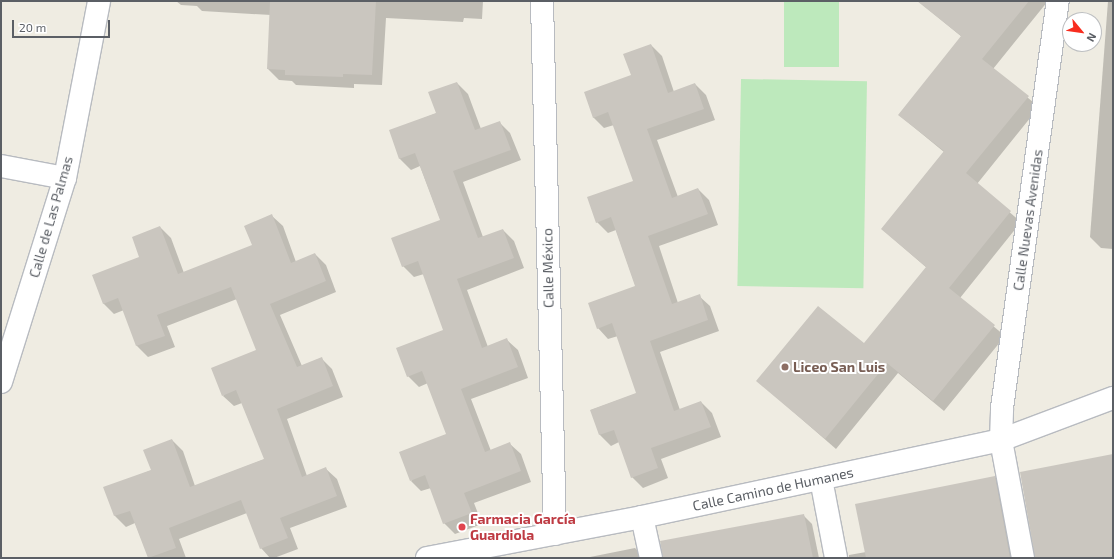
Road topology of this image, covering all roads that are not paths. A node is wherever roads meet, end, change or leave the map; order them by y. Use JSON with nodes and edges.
{"nodes":[{"id":1,"x":99,"y":1,"type":"edge"},
{"id":2,"x":542,"y":1,"type":"edge"},
{"id":3,"x":1058,"y":1,"type":"edge"},
{"id":4,"x":1,"y":166,"type":"edge"},
{"id":5,"x":65,"y":178,"type":"junction"},
{"id":6,"x":1,"y":382,"type":"edge"},
{"id":7,"x":1113,"y":398,"type":"edge"},
{"id":8,"x":1001,"y":440,"type":"junction"},
{"id":9,"x":821,"y":479,"type":"junction"},
{"id":10,"x":642,"y":517,"type":"junction"},
{"id":11,"x":555,"y":534,"type":"junction"},
{"id":12,"x":461,"y":554,"type":"edge"},
{"id":13,"x":427,"y":558,"type":"edge"},
{"id":14,"x":651,"y":558,"type":"edge"},
{"id":15,"x":836,"y":558,"type":"edge"},
{"id":16,"x":1023,"y":558,"type":"edge"}],
"edges":[{"from":1,"to":5,"type":"street","name":"Calle de Las Palmas"},
{"from":2,"to":11,"type":"street","name":"Calle México"},
{"from":3,"to":8,"type":"street","name":"Calle Nuevas Avenidas"},
{"from":4,"to":5,"type":"street"},
{"from":5,"to":6,"type":"street","name":"Calle de Las Palmas"},
{"from":7,"to":8,"type":"street","name":"Calle Camino de Humanes"},
{"from":8,"to":9,"type":"street","name":"Calle Camino de Humanes"},
{"from":8,"to":16,"type":"street","name":"Calle Nuevas Avenidas"},
{"from":9,"to":10,"type":"street","name":"Calle Camino de Humanes"},
{"from":9,"to":15,"type":"street"},
{"from":10,"to":11,"type":"street","name":"Calle Camino de Humanes"},
{"from":10,"to":14,"type":"street"},
{"from":11,"to":12,"type":"street","name":"Calle Camino de Humanes"},
{"from":12,"to":13,"type":"street","name":"Calle Camino de Humanes"}]}
